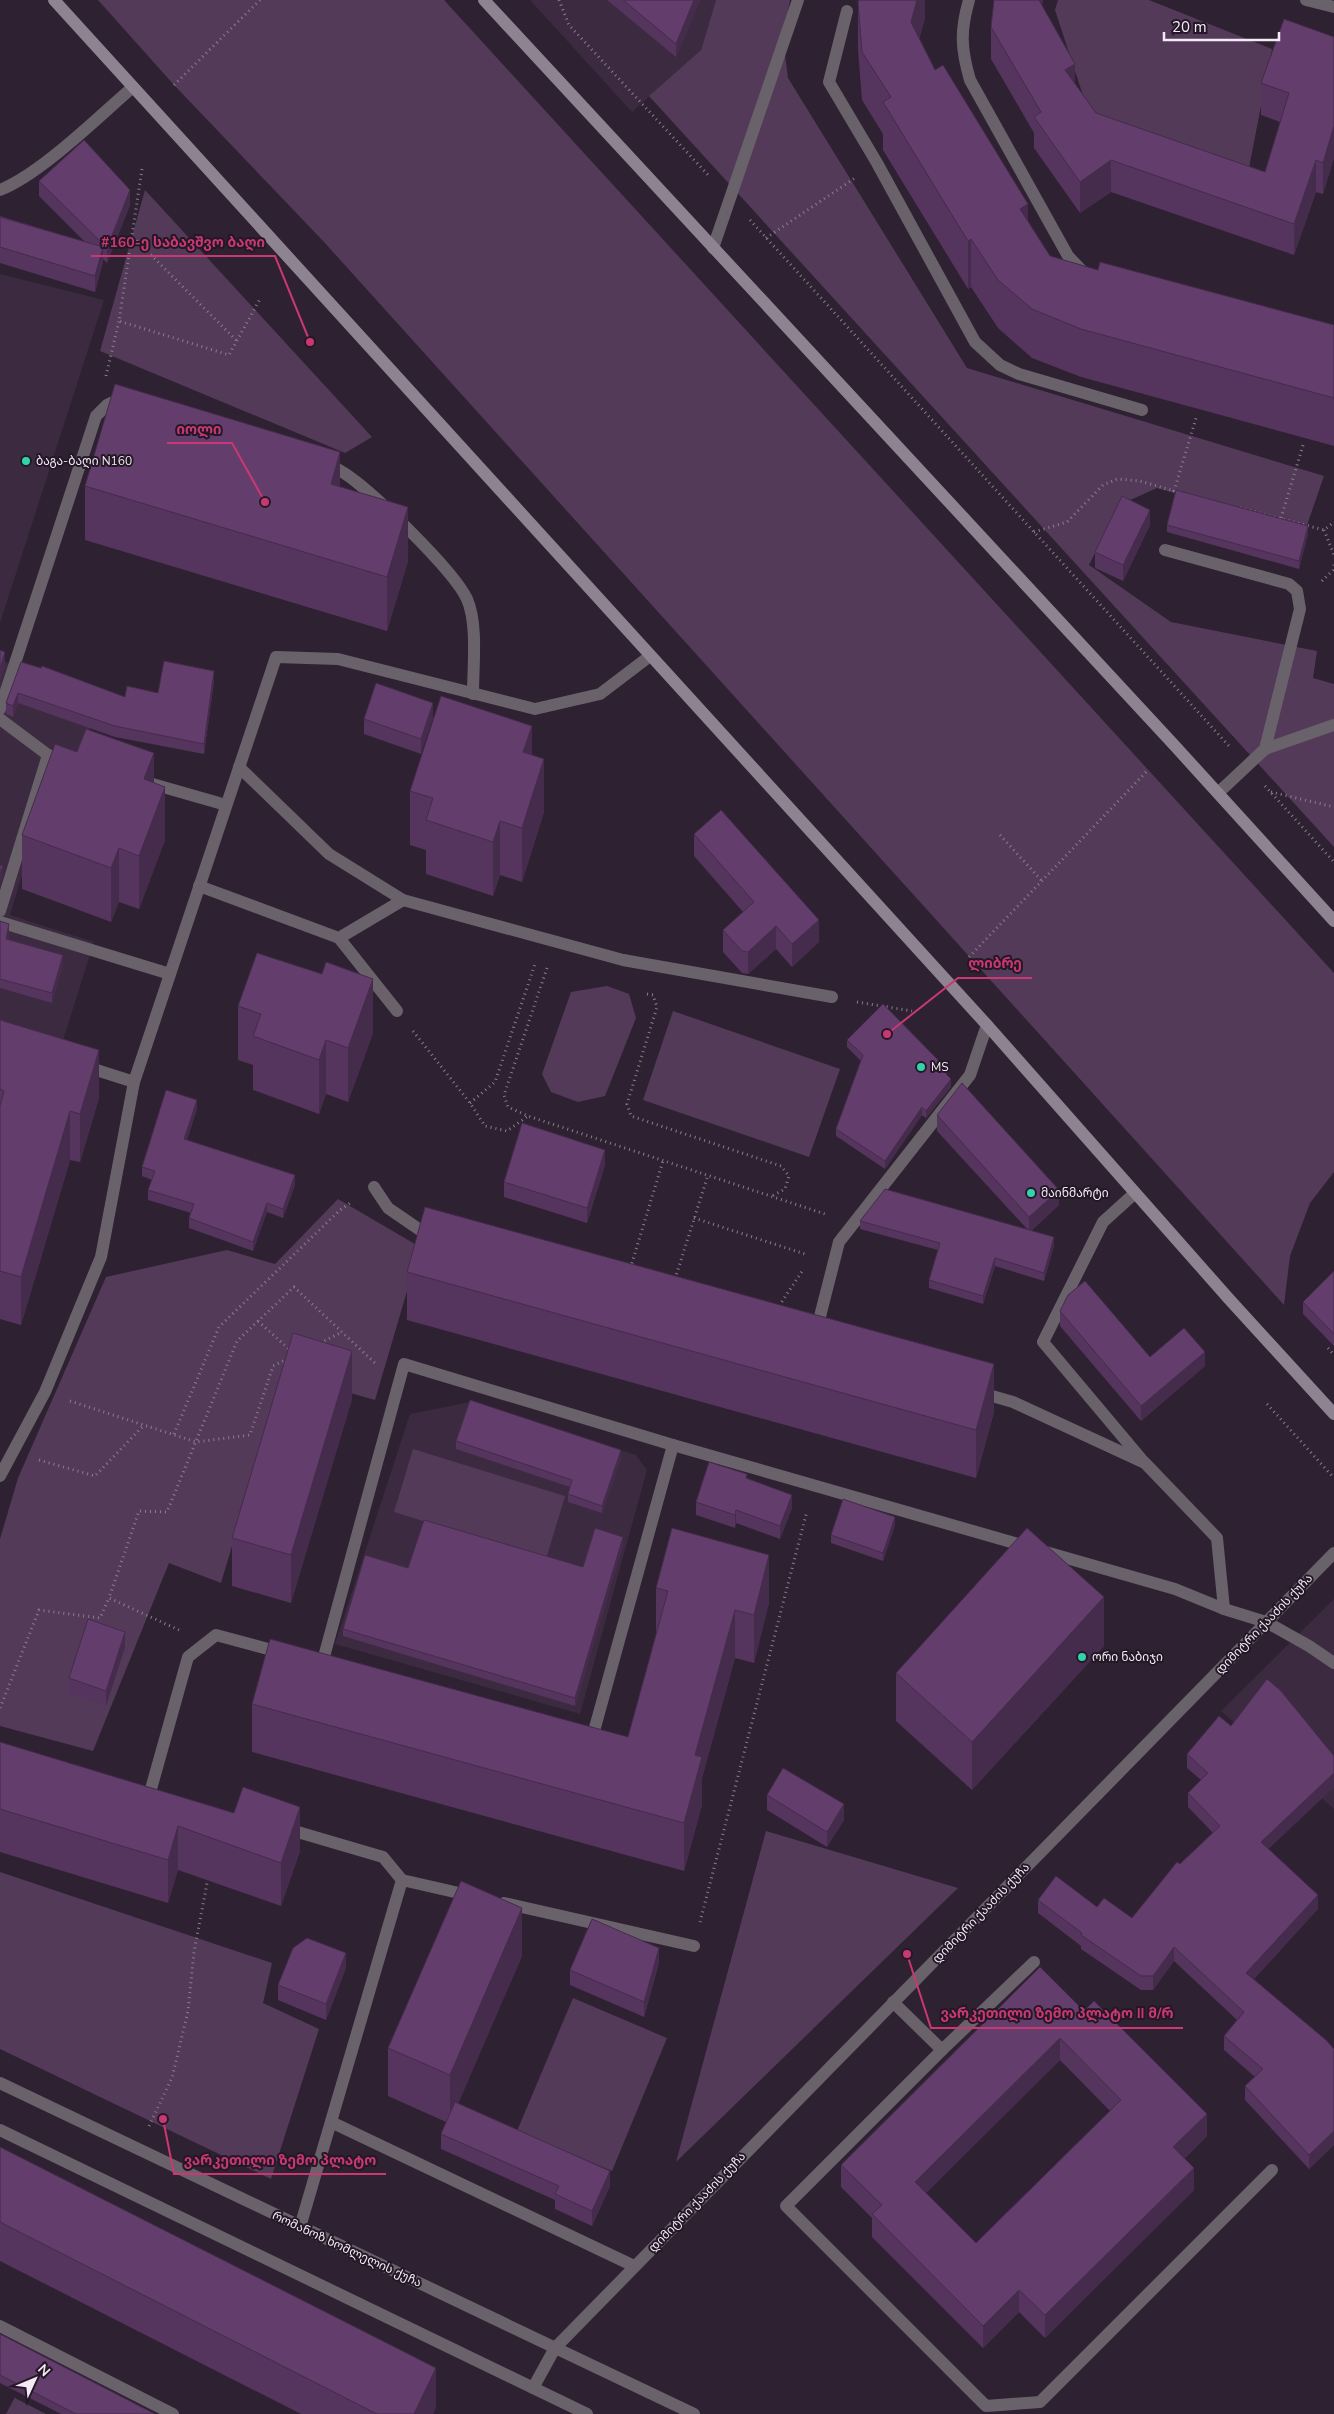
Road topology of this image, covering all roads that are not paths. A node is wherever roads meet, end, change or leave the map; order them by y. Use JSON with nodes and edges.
{"nodes":[{"id":1,"x":54,"y":0,"type":"edge"},
{"id":2,"x":484,"y":0,"type":"edge"},
{"id":3,"x":798,"y":0,"type":"edge"},
{"id":4,"x":969,"y":0,"type":"edge"},
{"id":5,"x":1306,"y":0,"type":"edge"},
{"id":6,"x":1334,"y":7,"type":"edge"},
{"id":7,"x":847,"y":11,"type":"dead end"},
{"id":8,"x":133,"y":87,"type":"junction"},
{"id":9,"x":0,"y":190,"type":"edge"},
{"id":10,"x":713,"y":248,"type":"junction"},
{"id":11,"x":1098,"y":282,"type":"edge"},
{"id":12,"x":140,"y":397,"type":"edge"},
{"id":13,"x":1142,"y":410,"type":"dead end"},
{"id":14,"x":312,"y":459,"type":"edge"},
{"id":15,"x":1164,"y":550,"type":"dead end"},
{"id":16,"x":650,"y":656,"type":"junction"},
{"id":17,"x":473,"y":694,"type":"junction"},
{"id":18,"x":0,"y":708,"type":"edge"},
{"id":19,"x":0,"y":719,"type":"edge"},
{"id":20,"x":1334,"y":725,"type":"edge"},
{"id":21,"x":1265,"y":749,"type":"junction"},
{"id":22,"x":48,"y":755,"type":"junction"},
{"id":23,"x":76,"y":763,"type":"edge"},
{"id":24,"x":239,"y":767,"type":"junction"},
{"id":25,"x":132,"y":778,"type":"edge"},
{"id":26,"x":1218,"y":793,"type":"junction"},
{"id":27,"x":226,"y":805,"type":"junction"},
{"id":28,"x":199,"y":886,"type":"junction"},
{"id":29,"x":403,"y":900,"type":"junction"},
{"id":30,"x":0,"y":911,"type":"edge"},
{"id":31,"x":1334,"y":921,"type":"edge"},
{"id":32,"x":0,"y":922,"type":"edge"},
{"id":33,"x":339,"y":938,"type":"junction"},
{"id":34,"x":170,"y":974,"type":"junction"},
{"id":35,"x":832,"y":997,"type":"road end"},
{"id":36,"x":397,"y":1011,"type":"road end"},
{"id":37,"x":987,"y":1025,"type":"junction"},
{"id":38,"x":71,"y":1062,"type":"edge"},
{"id":39,"x":134,"y":1082,"type":"junction"},
{"id":40,"x":374,"y":1187,"type":"road end"},
{"id":41,"x":1135,"y":1192,"type":"junction"},
{"id":42,"x":449,"y":1239,"type":"edge"},
{"id":43,"x":813,"y":1343,"type":"edge"},
{"id":44,"x":966,"y":1388,"type":"edge"},
{"id":45,"x":1334,"y":1414,"type":"edge"},
{"id":46,"x":673,"y":1445,"type":"junction"},
{"id":47,"x":1145,"y":1463,"type":"junction"},
{"id":48,"x":0,"y":1476,"type":"edge"},
{"id":49,"x":1334,"y":1553,"type":"edge"},
{"id":50,"x":1224,"y":1609,"type":"junction"},
{"id":51,"x":1266,"y":1622,"type":"junction"},
{"id":52,"x":294,"y":1656,"type":"edge"},
{"id":53,"x":1334,"y":1663,"type":"edge"},
{"id":54,"x":322,"y":1664,"type":"edge"},
{"id":55,"x":572,"y":1736,"type":"edge"},
{"id":56,"x":151,"y":1789,"type":"edge"},
{"id":57,"x":271,"y":1824,"type":"edge"},
{"id":58,"x":402,"y":1880,"type":"junction"},
{"id":59,"x":694,"y":1946,"type":"road end"},
{"id":60,"x":1034,"y":1962,"type":"dead end"},
{"id":61,"x":894,"y":2002,"type":"junction"},
{"id":62,"x":942,"y":2050,"type":"junction"},
{"id":63,"x":0,"y":2083,"type":"edge"},
{"id":64,"x":331,"y":2122,"type":"junction"},
{"id":65,"x":0,"y":2130,"type":"edge"},
{"id":66,"x":1272,"y":2170,"type":"dead end"},
{"id":67,"x":300,"y":2227,"type":"junction"},
{"id":68,"x":634,"y":2266,"type":"junction"},
{"id":69,"x":0,"y":2326,"type":"edge"},
{"id":70,"x":554,"y":2348,"type":"junction"},
{"id":71,"x":533,"y":2388,"type":"junction"},
{"id":72,"x":172,"y":2414,"type":"edge"},
{"id":73,"x":587,"y":2414,"type":"edge"},
{"id":74,"x":694,"y":2414,"type":"edge"}],
"edges":[{"from":1,"to":8,"type":"main road"},
{"from":2,"to":10,"type":"main road"},
{"from":3,"to":10,"type":"street"},
{"from":4,"to":11,"type":"street"},
{"from":5,"to":6,"type":"street"},
{"from":7,"to":13,"type":"street"},
{"from":8,"to":9,"type":"street"},
{"from":8,"to":16,"type":"main road"},
{"from":10,"to":26,"type":"main road"},
{"from":12,"to":18,"type":"street"},
{"from":14,"to":17,"type":"street"},
{"from":15,"to":21,"type":"street"},
{"from":16,"to":17,"type":"street"},
{"from":16,"to":37,"type":"main road"},
{"from":17,"to":24,"type":"street"},
{"from":19,"to":22,"type":"street"},
{"from":20,"to":21,"type":"street"},
{"from":21,"to":26,"type":"street"},
{"from":22,"to":23,"type":"street"},
{"from":22,"to":30,"type":"street"},
{"from":24,"to":27,"type":"street"},
{"from":24,"to":29,"type":"street"},
{"from":25,"to":27,"type":"street"},
{"from":26,"to":31,"type":"main road"},
{"from":27,"to":28,"type":"street"},
{"from":28,"to":33,"type":"street"},
{"from":28,"to":34,"type":"street"},
{"from":29,"to":33,"type":"street"},
{"from":29,"to":35,"type":"street"},
{"from":32,"to":34,"type":"street"},
{"from":33,"to":36,"type":"street"},
{"from":34,"to":39,"type":"street"},
{"from":37,"to":41,"type":"main road"},
{"from":37,"to":43,"type":"street"},
{"from":38,"to":39,"type":"street"},
{"from":39,"to":48,"type":"street"},
{"from":40,"to":42,"type":"street"},
{"from":41,"to":45,"type":"main road"},
{"from":41,"to":47,"type":"street"},
{"from":44,"to":47,"type":"street"},
{"from":46,"to":50,"type":"street"},
{"from":46,"to":54,"type":"street"},
{"from":46,"to":55,"type":"street"},
{"from":47,"to":50,"type":"street"},
{"from":49,"to":51,"type":"street","name":"დიმიტრი ქააძის ქუჩა"},
{"from":50,"to":51,"type":"street"},
{"from":51,"to":53,"type":"street"},
{"from":51,"to":61,"type":"street","name":"დიმიტრი ქააძის ქუჩა"},
{"from":52,"to":56,"type":"street"},
{"from":57,"to":58,"type":"street"},
{"from":58,"to":59,"type":"street"},
{"from":58,"to":64,"type":"street"},
{"from":60,"to":62,"type":"street"},
{"from":61,"to":62,"type":"street"},
{"from":61,"to":68,"type":"street","name":"დიმიტრი ქააძის ქუჩა"},
{"from":62,"to":66,"type":"street"},
{"from":63,"to":67,"type":"street","name":"რომანოზ ხომლელის ქუჩა"},
{"from":64,"to":67,"type":"street"},
{"from":64,"to":68,"type":"street"},
{"from":65,"to":71,"type":"street"},
{"from":67,"to":70,"type":"street","name":"რომანოზ ხომლელის ქუჩა"},
{"from":68,"to":70,"type":"street","name":"დიმიტრი ქააძის ქუჩა"},
{"from":69,"to":72,"type":"street"},
{"from":70,"to":71,"type":"street","name":"დიმიტრი ქააძის ქუჩა"},
{"from":70,"to":74,"type":"street","name":"რომანოზ ხომლელის ქუჩა"},
{"from":71,"to":73,"type":"street"}]}
